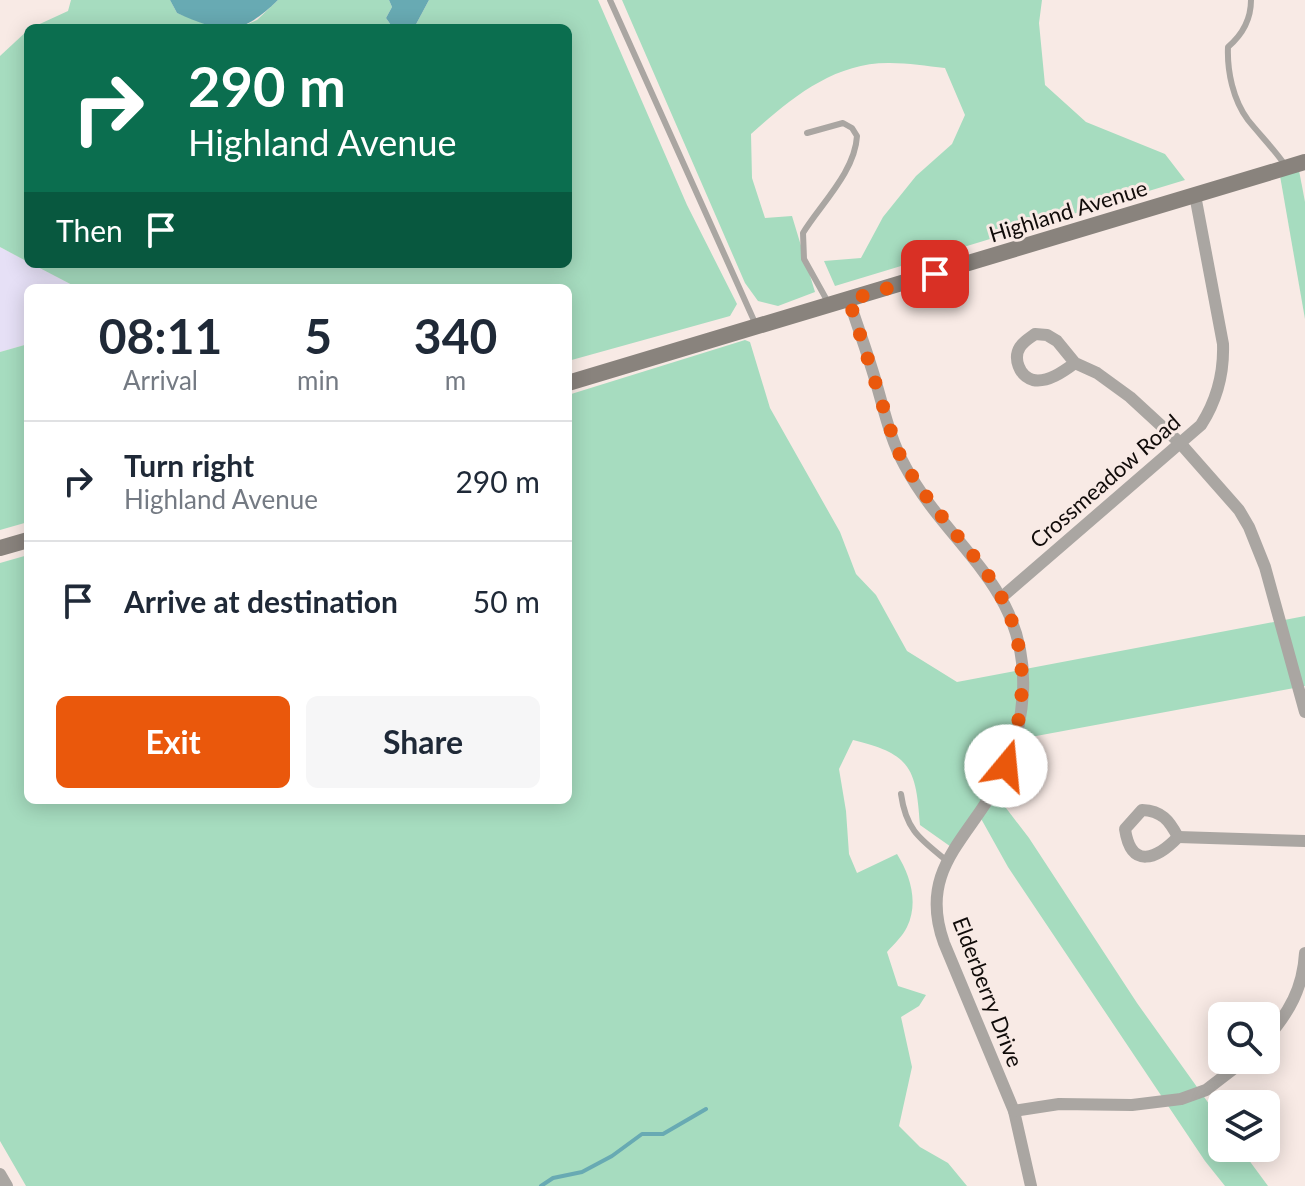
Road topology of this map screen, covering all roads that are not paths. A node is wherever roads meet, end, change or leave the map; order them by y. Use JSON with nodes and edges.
{"nodes":[{"id":1,"x":610,"y":0,"type":"edge"},
{"id":2,"x":1251,"y":0,"type":"edge"},
{"id":3,"x":807,"y":133,"type":"dead end"},
{"id":4,"x":1305,"y":162,"type":"edge"},
{"id":5,"x":1287,"y":168,"type":"junction"},
{"id":6,"x":1195,"y":195,"type":"junction"},
{"id":7,"x":849,"y":300,"type":"junction"},
{"id":8,"x":830,"y":305,"type":"junction"},
{"id":9,"x":756,"y":327,"type":"junction"},
{"id":10,"x":1075,"y":363,"type":"junction"},
{"id":11,"x":572,"y":382,"type":"edge"},
{"id":12,"x":1180,"y":443,"type":"junction"},
{"id":13,"x":24,"y":541,"type":"edge"},
{"id":14,"x":0,"y":548,"type":"edge"},
{"id":15,"x":1002,"y":597,"type":"junction"},
{"id":16,"x":1305,"y":712,"type":"edge"},
{"id":17,"x":901,"y":794,"type":"dead end"},
{"id":18,"x":1178,"y":837,"type":"junction"},
{"id":19,"x":1305,"y":841,"type":"edge"},
{"id":20,"x":946,"y":860,"type":"junction"},
{"id":21,"x":1305,"y":953,"type":"edge"},
{"id":22,"x":1280,"y":1021,"type":"edge"},
{"id":23,"x":1227,"y":1074,"type":"edge"},
{"id":24,"x":1014,"y":1111,"type":"junction"},
{"id":25,"x":0,"y":1174,"type":"edge"},
{"id":26,"x":7,"y":1186,"type":"edge"},
{"id":27,"x":1031,"y":1186,"type":"edge"}],
"edges":[{"from":1,"to":9,"type":"lane"},
{"from":2,"to":5,"type":"lane"},
{"from":3,"to":8,"type":"lane"},
{"from":4,"to":5,"type":"street","name":"Highland Avenue"},
{"from":5,"to":6,"type":"street","name":"Highland Avenue"},
{"from":6,"to":7,"type":"street","name":"Highland Avenue"},
{"from":6,"to":12,"type":"street","name":"Crossmeadow Road"},
{"from":7,"to":8,"type":"street","name":"Highland Avenue"},
{"from":7,"to":15,"type":"street","name":"Elderberry Drive"},
{"from":8,"to":9,"type":"street","name":"Highland Avenue"},
{"from":9,"to":11,"type":"street","name":"Highland Avenue"},
{"from":10,"to":10,"type":"street"},
{"from":10,"to":12,"type":"street"},
{"from":12,"to":15,"type":"street","name":"Crossmeadow Road"},
{"from":12,"to":16,"type":"street"},
{"from":13,"to":14,"type":"street"},
{"from":15,"to":20,"type":"street","name":"Elderberry Drive"},
{"from":17,"to":20,"type":"lane"},
{"from":18,"to":18,"type":"street"},
{"from":18,"to":19,"type":"street"},
{"from":20,"to":24,"type":"street","name":"Elderberry Drive"},
{"from":21,"to":22,"type":"street"},
{"from":23,"to":24,"type":"street"},
{"from":24,"to":27,"type":"street","name":"Elderberry Drive"},
{"from":25,"to":26,"type":"street"}]}
